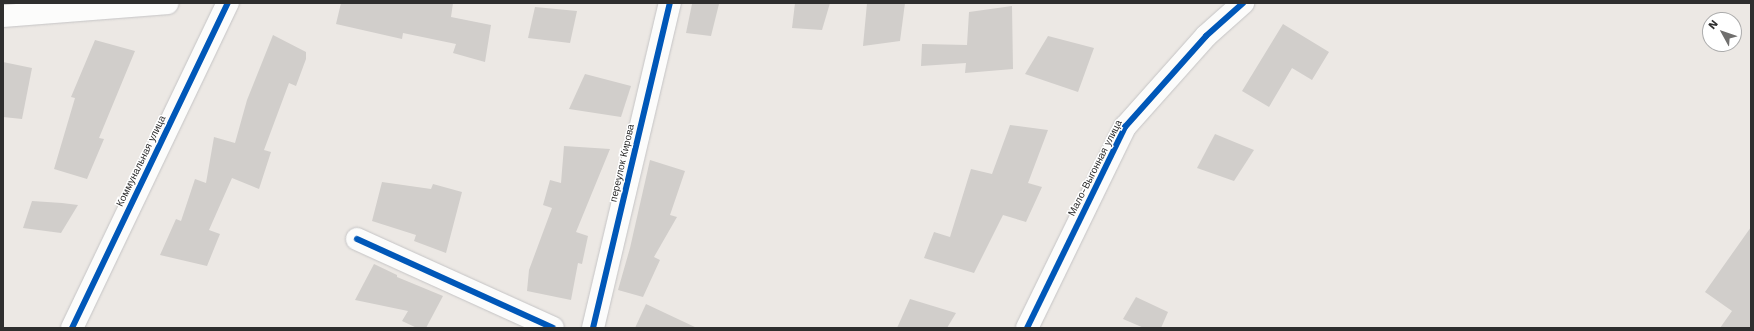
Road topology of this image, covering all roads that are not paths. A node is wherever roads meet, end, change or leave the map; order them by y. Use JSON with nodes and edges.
{"nodes":[{"id":1,"x":167,"y":3,"type":"edge"},
{"id":2,"x":228,"y":3,"type":"edge"},
{"id":3,"x":670,"y":3,"type":"edge"},
{"id":4,"x":1243,"y":3,"type":"edge"},
{"id":5,"x":3,"y":16,"type":"edge"},
{"id":6,"x":357,"y":239,"type":"dead end"},
{"id":7,"x":72,"y":328,"type":"edge"},
{"id":8,"x":553,"y":328,"type":"edge"},
{"id":9,"x":593,"y":328,"type":"edge"},
{"id":10,"x":1027,"y":328,"type":"edge"}],
"edges":[{"from":1,"to":5,"type":"street"},
{"from":2,"to":7,"type":"street","name":"Коммунальная улица"},
{"from":3,"to":9,"type":"street","name":"переулок Кирова"},
{"from":4,"to":10,"type":"street","name":"Мало-Выгонная улица"},
{"from":6,"to":8,"type":"street"}]}
